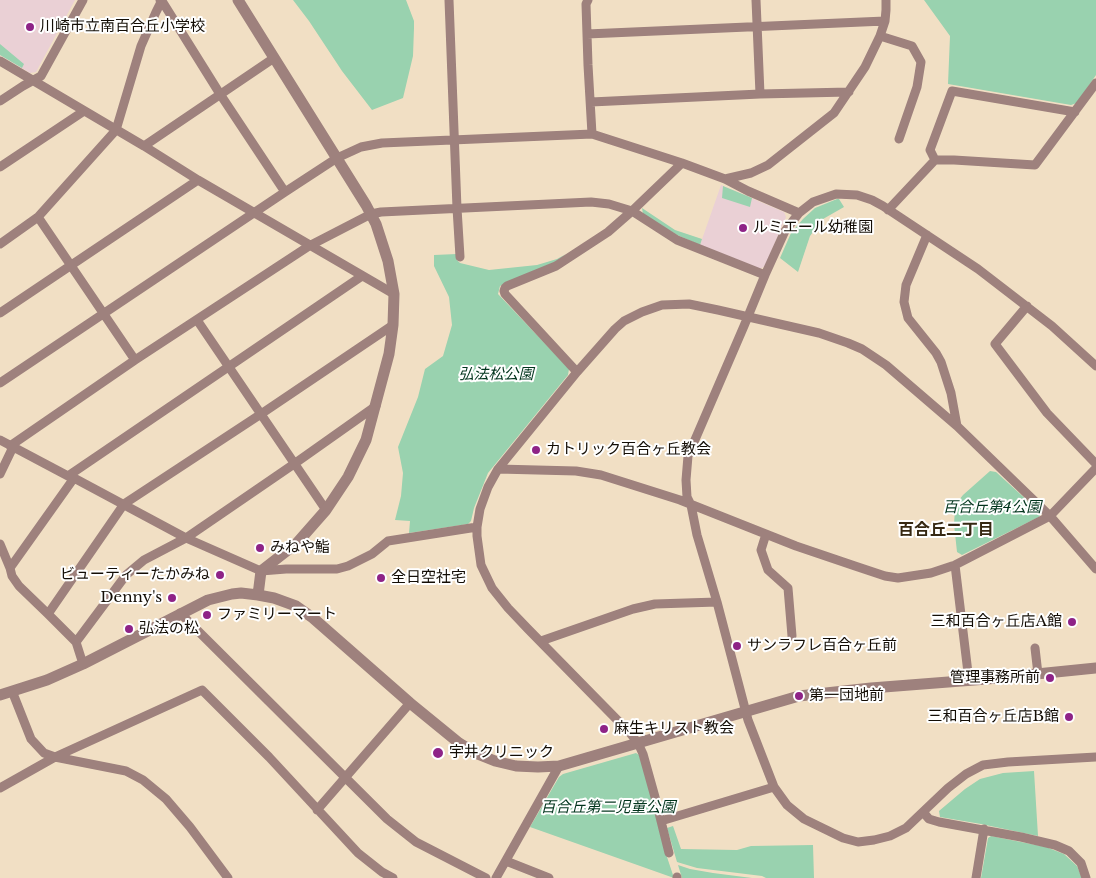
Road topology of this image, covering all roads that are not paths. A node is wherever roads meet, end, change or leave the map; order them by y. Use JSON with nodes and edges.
{"nodes":[{"id":1,"x":83,"y":0,"type":"edge"},
{"id":2,"x":161,"y":0,"type":"edge"},
{"id":3,"x":238,"y":0,"type":"edge"},
{"id":4,"x":449,"y":0,"type":"edge"},
{"id":5,"x":588,"y":0,"type":"edge"},
{"id":6,"x":756,"y":0,"type":"edge"},
{"id":7,"x":886,"y":0,"type":"edge"},
{"id":8,"x":885,"y":21,"type":"junction"},
{"id":9,"x":757,"y":27,"type":"junction"},
{"id":10,"x":587,"y":34,"type":"junction"},
{"id":11,"x":880,"y":36,"type":"junction"},
{"id":12,"x":274,"y":58,"type":"junction"},
{"id":13,"x":0,"y":61,"type":"edge"},
{"id":14,"x":33,"y":81,"type":"junction"},
{"id":15,"x":1096,"y":84,"type":"edge"},
{"id":16,"x":849,"y":92,"type":"junction"},
{"id":17,"x":220,"y":94,"type":"junction"},
{"id":18,"x":760,"y":94,"type":"junction"},
{"id":19,"x":0,"y":102,"type":"edge"},
{"id":20,"x":591,"y":102,"type":"junction"},
{"id":21,"x":84,"y":111,"type":"junction"},
{"id":22,"x":1075,"y":112,"type":"junction"},
{"id":23,"x":116,"y":130,"type":"junction"},
{"id":24,"x":592,"y":134,"type":"junction"},
{"id":25,"x":454,"y":139,"type":"junction"},
{"id":26,"x":899,"y":139,"type":"dead end"},
{"id":27,"x":144,"y":146,"type":"junction"},
{"id":28,"x":337,"y":158,"type":"junction"},
{"id":29,"x":935,"y":160,"type":"junction"},
{"id":30,"x":682,"y":163,"type":"junction"},
{"id":31,"x":0,"y":167,"type":"edge"},
{"id":32,"x":725,"y":179,"type":"junction"},
{"id":33,"x":198,"y":180,"type":"junction"},
{"id":34,"x":285,"y":192,"type":"junction"},
{"id":35,"x":457,"y":208,"type":"junction"},
{"id":36,"x":888,"y":210,"type":"junction"},
{"id":37,"x":632,"y":211,"type":"junction"},
{"id":38,"x":254,"y":213,"type":"junction"},
{"id":39,"x":371,"y":214,"type":"junction"},
{"id":40,"x":799,"y":214,"type":"junction"},
{"id":41,"x":38,"y":218,"type":"junction"},
{"id":42,"x":927,"y":235,"type":"junction"},
{"id":43,"x":0,"y":244,"type":"edge"},
{"id":44,"x":309,"y":246,"type":"junction"},
{"id":45,"x":460,"y":257,"type":"dead end"},
{"id":46,"x":71,"y":266,"type":"junction"},
{"id":47,"x":765,"y":275,"type":"junction"},
{"id":48,"x":362,"y":276,"type":"junction"},
{"id":49,"x":394,"y":294,"type":"junction"},
{"id":50,"x":1027,"y":306,"type":"junction"},
{"id":51,"x":0,"y":313,"type":"edge"},
{"id":52,"x":103,"y":313,"type":"junction"},
{"id":53,"x":748,"y":317,"type":"junction"},
{"id":54,"x":198,"y":320,"type":"junction"},
{"id":55,"x":393,"y":325,"type":"junction"},
{"id":56,"x":136,"y":360,"type":"junction"},
{"id":57,"x":1096,"y":366,"type":"edge"},
{"id":58,"x":229,"y":367,"type":"junction"},
{"id":59,"x":577,"y":372,"type":"junction"},
{"id":60,"x":0,"y":383,"type":"edge"},
{"id":61,"x":376,"y":406,"type":"junction"},
{"id":62,"x":261,"y":414,"type":"junction"},
{"id":63,"x":957,"y":426,"type":"junction"},
{"id":64,"x":0,"y":440,"type":"edge"},
{"id":65,"x":12,"y":447,"type":"junction"},
{"id":66,"x":294,"y":464,"type":"junction"},
{"id":67,"x":1096,"y":464,"type":"edge"},
{"id":68,"x":1096,"y":468,"type":"edge"},
{"id":69,"x":498,"y":469,"type":"junction"},
{"id":70,"x":0,"y":474,"type":"edge"},
{"id":71,"x":71,"y":477,"type":"junction"},
{"id":72,"x":124,"y":504,"type":"junction"},
{"id":73,"x":691,"y":505,"type":"junction"},
{"id":74,"x":326,"y":510,"type":"junction"},
{"id":75,"x":1050,"y":516,"type":"junction"},
{"id":76,"x":477,"y":526,"type":"junction"},
{"id":77,"x":766,"y":534,"type":"junction"},
{"id":78,"x":186,"y":538,"type":"junction"},
{"id":79,"x":0,"y":544,"type":"edge"},
{"id":80,"x":955,"y":565,"type":"junction"},
{"id":81,"x":10,"y":568,"type":"junction"},
{"id":82,"x":1096,"y":569,"type":"edge"},
{"id":83,"x":260,"y":571,"type":"junction"},
{"id":84,"x":258,"y":594,"type":"junction"},
{"id":85,"x":717,"y":602,"type":"junction"},
{"id":86,"x":180,"y":613,"type":"junction"},
{"id":87,"x":48,"y":614,"type":"junction"},
{"id":88,"x":792,"y":636,"type":"dead end"},
{"id":89,"x":541,"y":641,"type":"junction"},
{"id":90,"x":76,"y":642,"type":"junction"},
{"id":91,"x":1035,"y":648,"type":"dead end"},
{"id":92,"x":83,"y":664,"type":"junction"},
{"id":93,"x":1096,"y":668,"type":"edge"},
{"id":94,"x":1038,"y":674,"type":"junction"},
{"id":95,"x":969,"y":681,"type":"junction"},
{"id":96,"x":12,"y":691,"type":"junction"},
{"id":97,"x":0,"y":695,"type":"edge"},
{"id":98,"x":410,"y":703,"type":"junction"},
{"id":99,"x":745,"y":711,"type":"junction"},
{"id":100,"x":638,"y":743,"type":"junction"},
{"id":101,"x":54,"y":757,"type":"junction"},
{"id":102,"x":1096,"y":757,"type":"edge"},
{"id":103,"x":559,"y":766,"type":"junction"},
{"id":104,"x":344,"y":778,"type":"junction"},
{"id":105,"x":774,"y":787,"type":"junction"},
{"id":106,"x":0,"y":788,"type":"edge"},
{"id":107,"x":317,"y":810,"type":"junction"},
{"id":108,"x":924,"y":812,"type":"junction"},
{"id":109,"x":661,"y":822,"type":"junction"},
{"id":110,"x":984,"y":829,"type":"junction"},
{"id":111,"x":669,"y":853,"type":"dead end"},
{"id":112,"x":506,"y":861,"type":"junction"},
{"id":113,"x":228,"y":878,"type":"edge"},
{"id":114,"x":393,"y":878,"type":"edge"},
{"id":115,"x":486,"y":878,"type":"edge"},
{"id":116,"x":496,"y":878,"type":"edge"},
{"id":117,"x":549,"y":878,"type":"edge"},
{"id":118,"x":976,"y":878,"type":"edge"},
{"id":119,"x":1086,"y":878,"type":"edge"}],
"edges":[{"from":1,"to":14,"type":"street"},
{"from":2,"to":17,"type":"street"},
{"from":2,"to":23,"type":"street"},
{"from":3,"to":12,"type":"street"},
{"from":4,"to":25,"type":"street"},
{"from":5,"to":10,"type":"street"},
{"from":6,"to":9,"type":"street"},
{"from":7,"to":8,"type":"street"},
{"from":8,"to":9,"type":"street"},
{"from":8,"to":11,"type":"street"},
{"from":9,"to":10,"type":"street"},
{"from":9,"to":18,"type":"street"},
{"from":10,"to":20,"type":"street"},
{"from":11,"to":16,"type":"street"},
{"from":11,"to":26,"type":"street"},
{"from":12,"to":17,"type":"street"},
{"from":12,"to":28,"type":"street"},
{"from":13,"to":14,"type":"street"},
{"from":14,"to":19,"type":"street"},
{"from":14,"to":21,"type":"street"},
{"from":15,"to":22,"type":"street"},
{"from":16,"to":18,"type":"street"},
{"from":16,"to":32,"type":"street"},
{"from":17,"to":27,"type":"street"},
{"from":17,"to":34,"type":"street"},
{"from":18,"to":20,"type":"street"},
{"from":20,"to":24,"type":"street"},
{"from":21,"to":23,"type":"street"},
{"from":21,"to":31,"type":"street"},
{"from":22,"to":29,"type":"street"},
{"from":22,"to":29,"type":"street"},
{"from":23,"to":27,"type":"street"},
{"from":23,"to":41,"type":"street"},
{"from":24,"to":25,"type":"street"},
{"from":24,"to":30,"type":"street"},
{"from":25,"to":28,"type":"street"},
{"from":25,"to":35,"type":"street"},
{"from":27,"to":33,"type":"street"},
{"from":28,"to":34,"type":"street"},
{"from":28,"to":39,"type":"street"},
{"from":29,"to":36,"type":"street"},
{"from":30,"to":32,"type":"street"},
{"from":30,"to":37,"type":"street"},
{"from":32,"to":40,"type":"street"},
{"from":33,"to":38,"type":"street"},
{"from":33,"to":46,"type":"street"},
{"from":34,"to":38,"type":"street"},
{"from":35,"to":37,"type":"street"},
{"from":35,"to":39,"type":"street"},
{"from":35,"to":45,"type":"street"},
{"from":36,"to":40,"type":"street"},
{"from":36,"to":42,"type":"street"},
{"from":37,"to":47,"type":"street"},
{"from":37,"to":59,"type":"street"},
{"from":38,"to":44,"type":"street"},
{"from":38,"to":52,"type":"street"},
{"from":39,"to":44,"type":"street"},
{"from":39,"to":49,"type":"street"},
{"from":40,"to":47,"type":"street"},
{"from":41,"to":43,"type":"street"},
{"from":41,"to":46,"type":"street"},
{"from":42,"to":50,"type":"street"},
{"from":42,"to":63,"type":"street"},
{"from":44,"to":48,"type":"street"},
{"from":44,"to":54,"type":"street"},
{"from":46,"to":51,"type":"street"},
{"from":46,"to":52,"type":"street"},
{"from":47,"to":53,"type":"street"},
{"from":48,"to":49,"type":"street"},
{"from":48,"to":58,"type":"street"},
{"from":49,"to":55,"type":"street"},
{"from":50,"to":57,"type":"street"},
{"from":50,"to":67,"type":"street"},
{"from":52,"to":56,"type":"street"},
{"from":52,"to":60,"type":"street"},
{"from":53,"to":59,"type":"street"},
{"from":53,"to":63,"type":"street"},
{"from":53,"to":73,"type":"street"},
{"from":54,"to":56,"type":"street"},
{"from":54,"to":58,"type":"street"},
{"from":55,"to":61,"type":"street"},
{"from":55,"to":62,"type":"street"},
{"from":56,"to":65,"type":"street"},
{"from":58,"to":62,"type":"street"},
{"from":58,"to":71,"type":"street"},
{"from":59,"to":69,"type":"street"},
{"from":61,"to":66,"type":"street"},
{"from":61,"to":74,"type":"street"},
{"from":62,"to":66,"type":"street"},
{"from":62,"to":72,"type":"street"},
{"from":63,"to":75,"type":"street"},
{"from":64,"to":65,"type":"street"},
{"from":65,"to":70,"type":"street"},
{"from":65,"to":71,"type":"street"},
{"from":66,"to":74,"type":"street"},
{"from":66,"to":78,"type":"street"},
{"from":68,"to":75,"type":"street"},
{"from":69,"to":73,"type":"street"},
{"from":69,"to":76,"type":"street"},
{"from":71,"to":72,"type":"street"},
{"from":71,"to":81,"type":"street"},
{"from":72,"to":78,"type":"street"},
{"from":72,"to":87,"type":"street"},
{"from":73,"to":77,"type":"street"},
{"from":73,"to":85,"type":"street"},
{"from":74,"to":83,"type":"street"},
{"from":75,"to":80,"type":"street"},
{"from":75,"to":82,"type":"street"},
{"from":76,"to":83,"type":"street"},
{"from":76,"to":89,"type":"street"},
{"from":77,"to":80,"type":"street"},
{"from":77,"to":88,"type":"street"},
{"from":78,"to":83,"type":"street"},
{"from":78,"to":90,"type":"street"},
{"from":79,"to":81,"type":"street"},
{"from":80,"to":95,"type":"street"},
{"from":81,"to":87,"type":"street"},
{"from":83,"to":84,"type":"street"},
{"from":84,"to":86,"type":"street"},
{"from":84,"to":98,"type":"street"},
{"from":85,"to":89,"type":"street"},
{"from":85,"to":99,"type":"street"},
{"from":86,"to":92,"type":"street"},
{"from":86,"to":104,"type":"street"},
{"from":87,"to":90,"type":"street"},
{"from":89,"to":100,"type":"street"},
{"from":90,"to":92,"type":"street"},
{"from":91,"to":94,"type":"street"},
{"from":92,"to":96,"type":"street"},
{"from":93,"to":94,"type":"street"},
{"from":94,"to":95,"type":"street"},
{"from":95,"to":99,"type":"street"},
{"from":96,"to":97,"type":"street"},
{"from":96,"to":101,"type":"street"},
{"from":98,"to":103,"type":"street"},
{"from":98,"to":104,"type":"street"},
{"from":99,"to":100,"type":"street"},
{"from":99,"to":105,"type":"street"},
{"from":100,"to":103,"type":"street"},
{"from":100,"to":109,"type":"street"},
{"from":101,"to":106,"type":"street"},
{"from":101,"to":107,"type":"street"},
{"from":101,"to":113,"type":"street"},
{"from":102,"to":108,"type":"street"},
{"from":103,"to":112,"type":"street"},
{"from":104,"to":107,"type":"street"},
{"from":104,"to":115,"type":"street"},
{"from":105,"to":108,"type":"street"},
{"from":105,"to":109,"type":"street"},
{"from":107,"to":114,"type":"street"},
{"from":108,"to":110,"type":"street"},
{"from":109,"to":111,"type":"street"},
{"from":110,"to":118,"type":"street"},
{"from":110,"to":119,"type":"street"},
{"from":112,"to":116,"type":"street"},
{"from":112,"to":117,"type":"street"}]}
